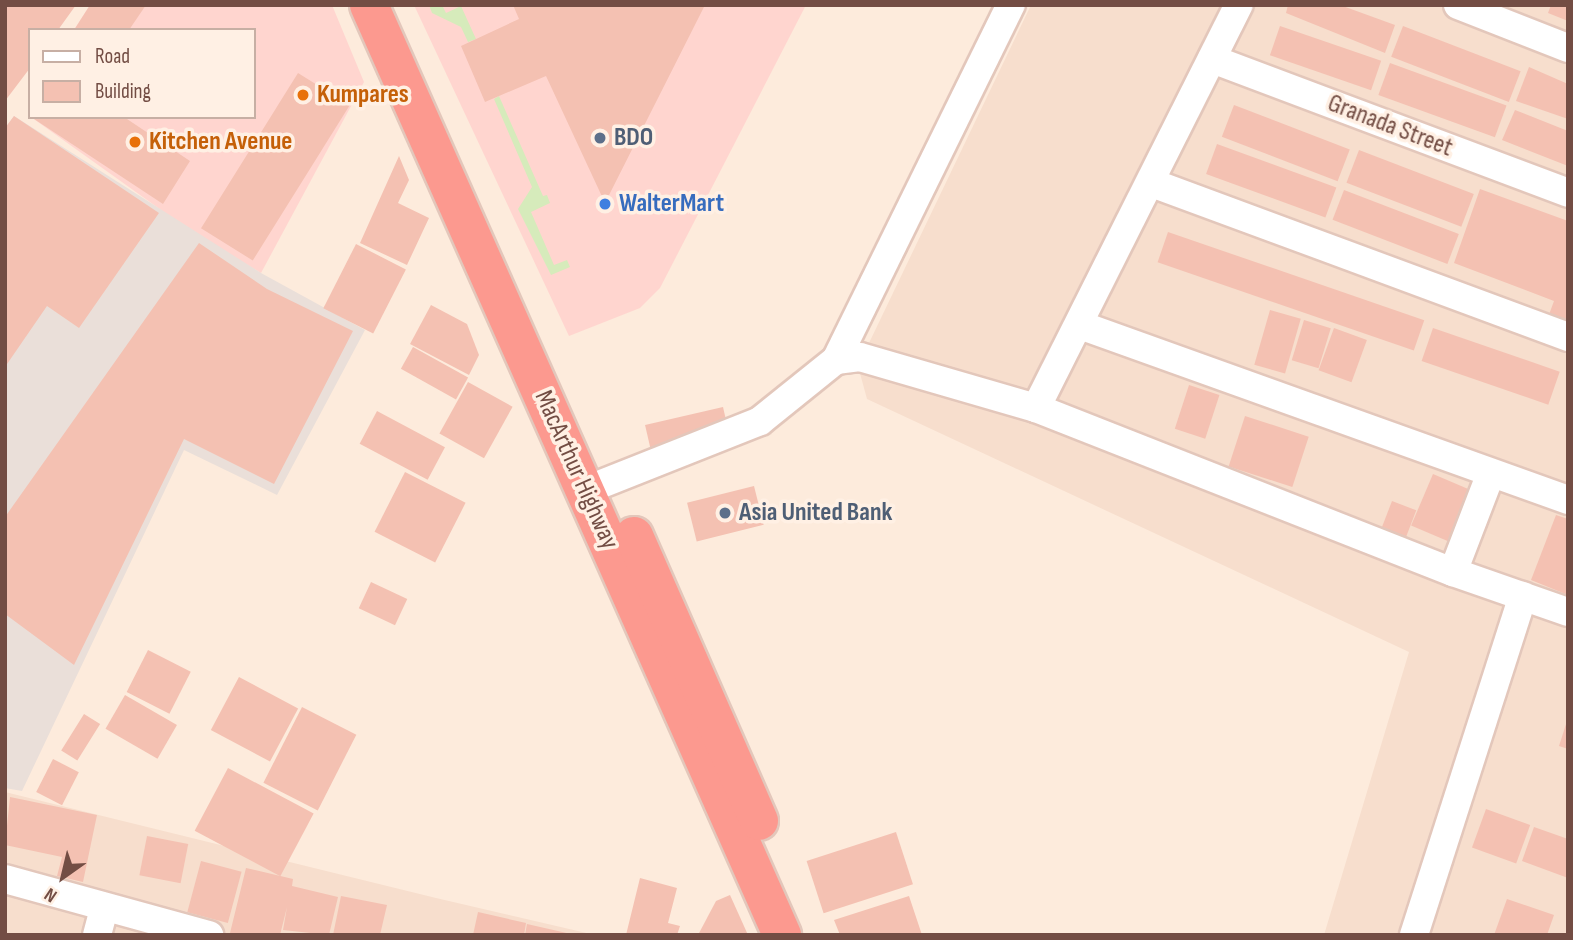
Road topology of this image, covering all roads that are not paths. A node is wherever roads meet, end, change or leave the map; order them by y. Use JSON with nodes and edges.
{"nodes":[{"id":1,"x":369,"y":5,"type":"edge"},
{"id":2,"x":398,"y":5,"type":"edge"},
{"id":3,"x":1011,"y":5,"type":"edge"},
{"id":4,"x":1239,"y":5,"type":"edge"},
{"id":5,"x":1458,"y":5,"type":"edge"},
{"id":6,"x":1568,"y":48,"type":"edge"},
{"id":7,"x":1212,"y":59,"type":"junction"},
{"id":8,"x":1152,"y":183,"type":"junction"},
{"id":9,"x":1568,"y":193,"type":"edge"},
{"id":10,"x":1080,"y":325,"type":"junction"},
{"id":11,"x":1568,"y":337,"type":"edge"},
{"id":12,"x":836,"y":360,"type":"junction"},
{"id":13,"x":1036,"y":408,"type":"junction"},
{"id":14,"x":1491,"y":473,"type":"junction"},
{"id":15,"x":598,"y":486,"type":"junction"},
{"id":16,"x":1568,"y":500,"type":"edge"},
{"id":17,"x":1453,"y":572,"type":"junction"},
{"id":18,"x":1523,"y":596,"type":"junction"},
{"id":19,"x":1568,"y":612,"type":"edge"},
{"id":20,"x":5,"y":879,"type":"edge"},
{"id":21,"x":104,"y":908,"type":"junction"},
{"id":22,"x":97,"y":935,"type":"edge"},
{"id":23,"x":209,"y":935,"type":"edge"},
{"id":24,"x":782,"y":935,"type":"edge"},
{"id":25,"x":809,"y":935,"type":"edge"},
{"id":26,"x":1414,"y":935,"type":"edge"}],
"edges":[{"from":1,"to":15,"type":"highway","name":"MacArthur Highway"},
{"from":2,"to":15,"type":"highway","name":"MacArthur Highway"},
{"from":3,"to":12,"type":"street"},
{"from":4,"to":7,"type":"street"},
{"from":5,"to":6,"type":"street"},
{"from":7,"to":8,"type":"street"},
{"from":7,"to":9,"type":"street","name":"Granada Street"},
{"from":8,"to":10,"type":"street"},
{"from":8,"to":11,"type":"street"},
{"from":10,"to":13,"type":"street"},
{"from":10,"to":14,"type":"street"},
{"from":12,"to":13,"type":"street"},
{"from":12,"to":15,"type":"street"},
{"from":13,"to":17,"type":"street"},
{"from":14,"to":16,"type":"street"},
{"from":14,"to":17,"type":"street"},
{"from":15,"to":24,"type":"highway","name":"MacArthur Highway"},
{"from":15,"to":25,"type":"highway","name":"MacArthur Highway"},
{"from":17,"to":18,"type":"street"},
{"from":18,"to":19,"type":"street"},
{"from":18,"to":26,"type":"street"},
{"from":20,"to":21,"type":"street"},
{"from":21,"to":22,"type":"street"},
{"from":21,"to":23,"type":"street"}]}
